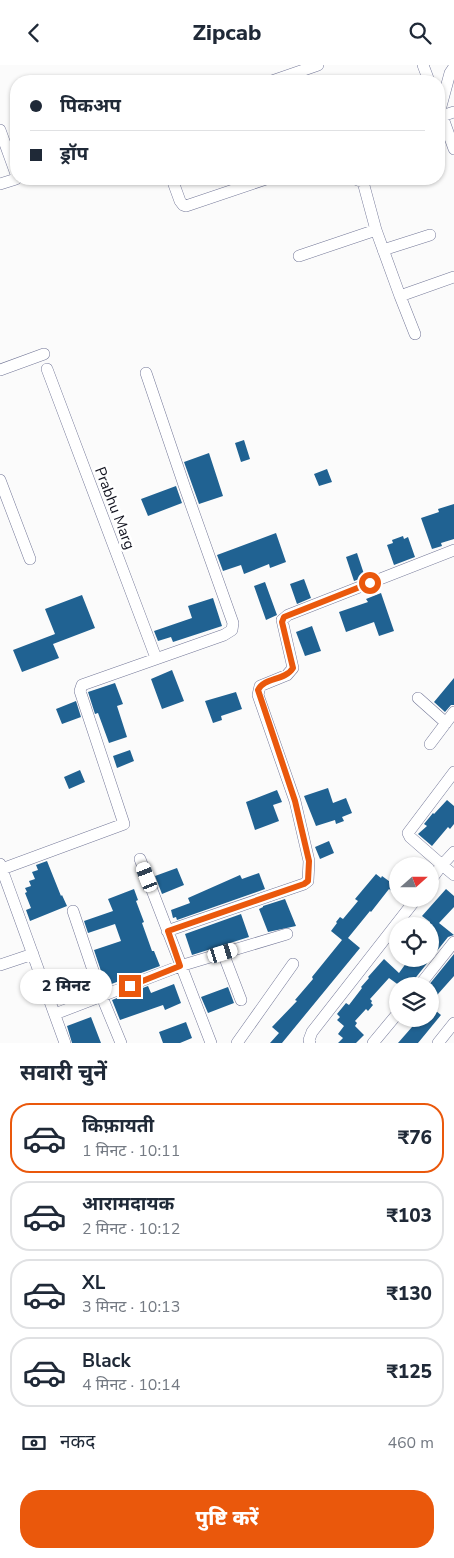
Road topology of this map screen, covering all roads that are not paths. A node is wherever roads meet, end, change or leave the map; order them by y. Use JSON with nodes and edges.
{"nodes":[{"id":1,"x":318,"y":65,"type":"edge"},
{"id":2,"x":454,"y":67,"type":"edge"},
{"id":3,"x":289,"y":75,"type":"edge"},
{"id":4,"x":445,"y":93,"type":"edge"},
{"id":5,"x":445,"y":126,"type":"edge"},
{"id":6,"x":0,"y":130,"type":"edge"},
{"id":7,"x":454,"y":149,"type":"edge"},
{"id":8,"x":10,"y":158,"type":"edge"},
{"id":9,"x":174,"y":185,"type":"edge"},
{"id":10,"x":248,"y":185,"type":"edge"},
{"id":11,"x":362,"y":185,"type":"edge"},
{"id":12,"x":376,"y":230,"type":"junction"},
{"id":13,"x":430,"y":235,"type":"dead end"},
{"id":14,"x":383,"y":250,"type":"junction"},
{"id":15,"x":299,"y":256,"type":"dead end"},
{"id":16,"x":454,"y":277,"type":"edge"},
{"id":17,"x":400,"y":296,"type":"junction"},
{"id":18,"x":415,"y":334,"type":"dead end"},
{"id":19,"x":44,"y":354,"type":"dead end"},
{"id":20,"x":47,"y":369,"type":"dead end"},
{"id":21,"x":0,"y":370,"type":"edge"},
{"id":22,"x":146,"y":373,"type":"dead end"},
{"id":23,"x":0,"y":480,"type":"edge"},
{"id":24,"x":454,"y":550,"type":"edge"},
{"id":25,"x":30,"y":559,"type":"dead end"},
{"id":26,"x":156,"y":658,"type":"junction"},
{"id":27,"x":418,"y":698,"type":"dead end"},
{"id":28,"x":454,"y":712,"type":"edge"},
{"id":29,"x":446,"y":723,"type":"junction"},
{"id":30,"x":430,"y":744,"type":"dead end"},
{"id":31,"x":454,"y":772,"type":"edge"},
{"id":32,"x":454,"y":852,"type":"edge"},
{"id":33,"x":140,"y":859,"type":"dead end"},
{"id":34,"x":442,"y":865,"type":"junction"},
{"id":35,"x":1,"y":866,"type":"edge"},
{"id":36,"x":439,"y":869,"type":"edge"},
{"id":37,"x":454,"y":875,"type":"edge"},
{"id":38,"x":410,"y":907,"type":"edge"},
{"id":39,"x":73,"y":911,"type":"dead end"},
{"id":40,"x":168,"y":931,"type":"junction"},
{"id":41,"x":287,"y":934,"type":"dead end"},
{"id":42,"x":454,"y":942,"type":"edge"},
{"id":43,"x":223,"y":953,"type":"junction"},
{"id":44,"x":33,"y":954,"type":"junction"},
{"id":45,"x":293,"y":964,"type":"dead end"},
{"id":46,"x":0,"y":965,"type":"edge"},
{"id":47,"x":180,"y":966,"type":"junction"},
{"id":48,"x":426,"y":977,"type":"edge"},
{"id":49,"x":102,"y":997,"type":"junction"},
{"id":50,"x":241,"y":1000,"type":"dead end"},
{"id":51,"x":55,"y":1014,"type":"junction"},
{"id":52,"x":454,"y":1023,"type":"edge"},
{"id":53,"x":389,"y":1024,"type":"edge"},
{"id":54,"x":65,"y":1043,"type":"edge"},
{"id":55,"x":121,"y":1043,"type":"edge"},
{"id":56,"x":211,"y":1043,"type":"edge"},
{"id":57,"x":237,"y":1043,"type":"edge"},
{"id":58,"x":310,"y":1043,"type":"edge"},
{"id":59,"x":373,"y":1043,"type":"edge"},
{"id":60,"x":438,"y":1043,"type":"edge"}],
"edges":[{"from":1,"to":3,"type":"street"},
{"from":2,"to":4,"type":"street"},
{"from":5,"to":7,"type":"street"},
{"from":6,"to":8,"type":"street"},
{"from":9,"to":10,"type":"street"},
{"from":11,"to":12,"type":"street"},
{"from":12,"to":14,"type":"street"},
{"from":12,"to":15,"type":"street"},
{"from":13,"to":14,"type":"street"},
{"from":14,"to":17,"type":"street"},
{"from":16,"to":17,"type":"street"},
{"from":17,"to":18,"type":"street"},
{"from":19,"to":21,"type":"street"},
{"from":20,"to":26,"type":"street","name":"Prabhu Marg"},
{"from":22,"to":26,"type":"street"},
{"from":23,"to":25,"type":"street"},
{"from":24,"to":40,"type":"street"},
{"from":26,"to":35,"type":"street"},
{"from":27,"to":29,"type":"street"},
{"from":28,"to":29,"type":"street"},
{"from":29,"to":30,"type":"street"},
{"from":31,"to":34,"type":"street"},
{"from":32,"to":34,"type":"street"},
{"from":33,"to":40,"type":"street"},
{"from":34,"to":36,"type":"street"},
{"from":34,"to":37,"type":"street"},
{"from":35,"to":44,"type":"street"},
{"from":38,"to":58,"type":"street"},
{"from":39,"to":49,"type":"street"},
{"from":40,"to":47,"type":"street"},
{"from":41,"to":43,"type":"street"},
{"from":42,"to":48,"type":"street"},
{"from":43,"to":47,"type":"street"},
{"from":43,"to":50,"type":"street"},
{"from":44,"to":46,"type":"street"},
{"from":44,"to":51,"type":"street"},
{"from":45,"to":57,"type":"street"},
{"from":47,"to":49,"type":"street"},
{"from":47,"to":56,"type":"street"},
{"from":49,"to":51,"type":"street"},
{"from":49,"to":55,"type":"street"},
{"from":51,"to":54,"type":"street"},
{"from":52,"to":60,"type":"street"},
{"from":53,"to":59,"type":"street"}]}
